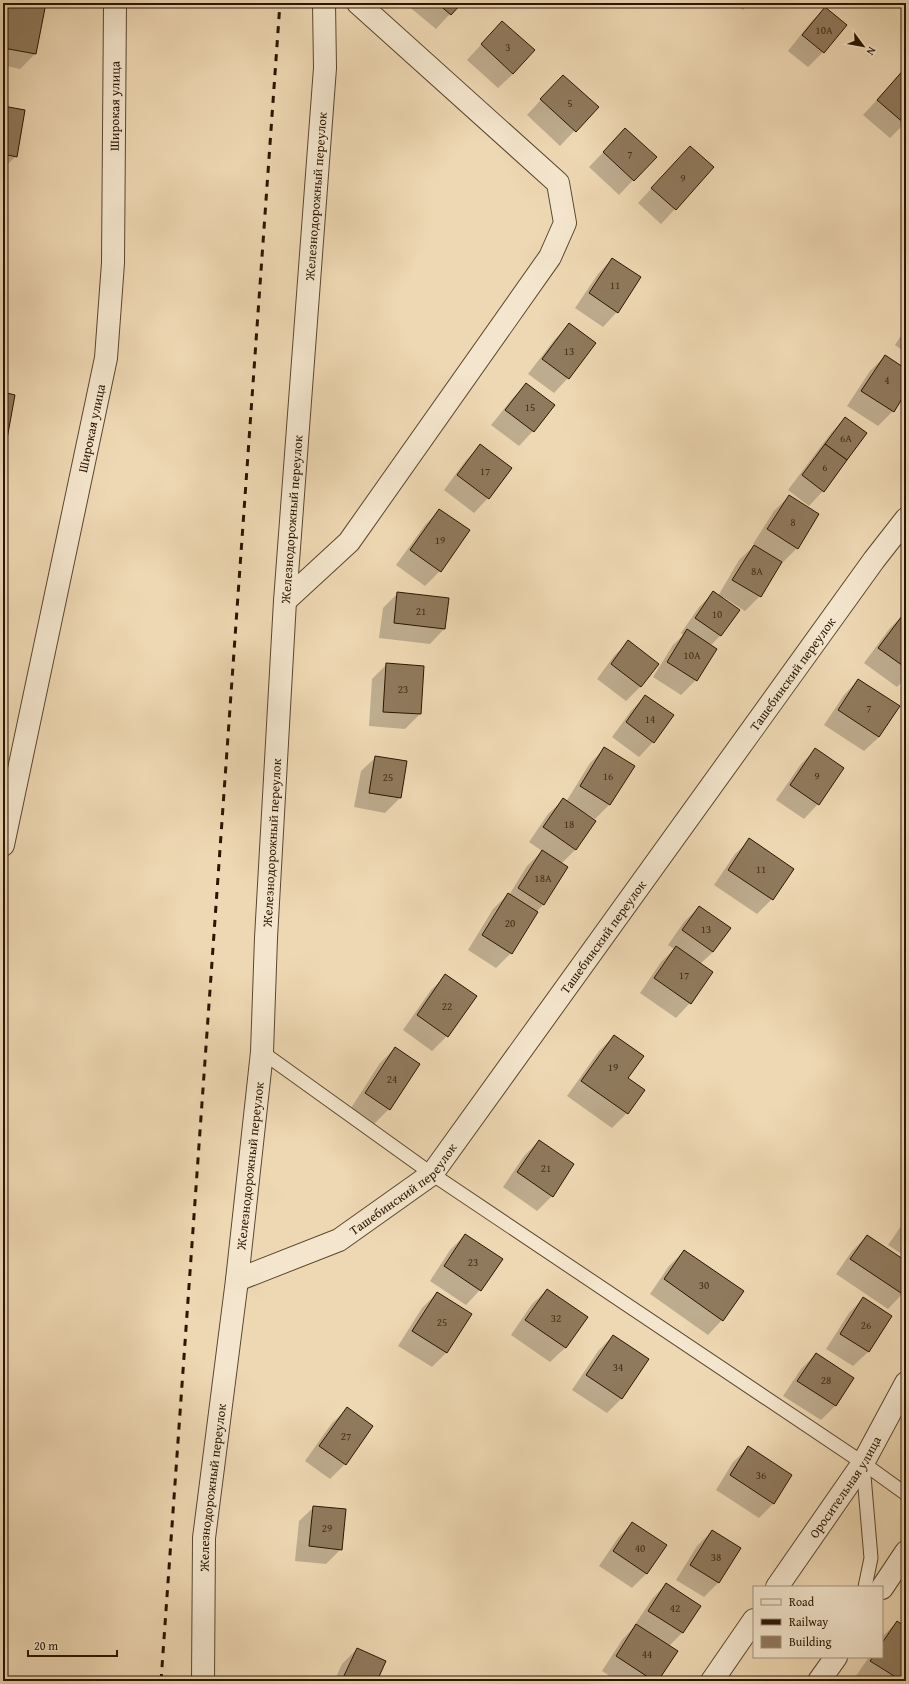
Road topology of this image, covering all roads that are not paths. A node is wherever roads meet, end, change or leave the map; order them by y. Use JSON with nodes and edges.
{"nodes":[{"id":1,"x":115,"y":3,"type":"edge"},
{"id":2,"x":324,"y":3,"type":"edge"},
{"id":3,"x":358,"y":3,"type":"edge"},
{"id":4,"x":906,"y":519,"type":"edge"},
{"id":5,"x":284,"y":601,"type":"junction"},
{"id":6,"x":3,"y":845,"type":"edge"},
{"id":7,"x":262,"y":1052,"type":"junction"},
{"id":8,"x":432,"y":1174,"type":"junction"},
{"id":9,"x":237,"y":1280,"type":"junction"},
{"id":10,"x":906,"y":1383,"type":"edge"},
{"id":11,"x":863,"y":1463,"type":"junction"},
{"id":12,"x":906,"y":1494,"type":"edge"},
{"id":13,"x":906,"y":1552,"type":"edge"},
{"id":14,"x":778,"y":1586,"type":"edge"},
{"id":15,"x":865,"y":1586,"type":"edge"},
{"id":16,"x":883,"y":1586,"type":"edge"},
{"id":17,"x":753,"y":1621,"type":"edge"},
{"id":18,"x":835,"y":1658,"type":"edge"},
{"id":19,"x":203,"y":1681,"type":"edge"},
{"id":20,"x":712,"y":1681,"type":"edge"},
{"id":21,"x":819,"y":1681,"type":"edge"}],
"edges":[{"from":1,"to":6,"type":"street","name":"Широкая улица"},
{"from":2,"to":5,"type":"street","name":"Железнодорожный переулок"},
{"from":3,"to":5,"type":"street"},
{"from":4,"to":8,"type":"street","name":"Ташебинский переулок"},
{"from":5,"to":7,"type":"street","name":"Железнодорожный переулок"},
{"from":7,"to":8,"type":"lane"},
{"from":7,"to":9,"type":"street","name":"Железнодорожный переулок"},
{"from":8,"to":9,"type":"street","name":"Ташебинский переулок"},
{"from":8,"to":11,"type":"lane"},
{"from":9,"to":19,"type":"street","name":"Железнодорожный переулок"},
{"from":10,"to":11,"type":"street","name":"Оросительная улица"},
{"from":11,"to":12,"type":"lane"},
{"from":11,"to":14,"type":"street","name":"Оросительная улица"},
{"from":11,"to":15,"type":"lane"},
{"from":13,"to":16,"type":"street"},
{"from":17,"to":20,"type":"street"},
{"from":18,"to":21,"type":"street"}]}
